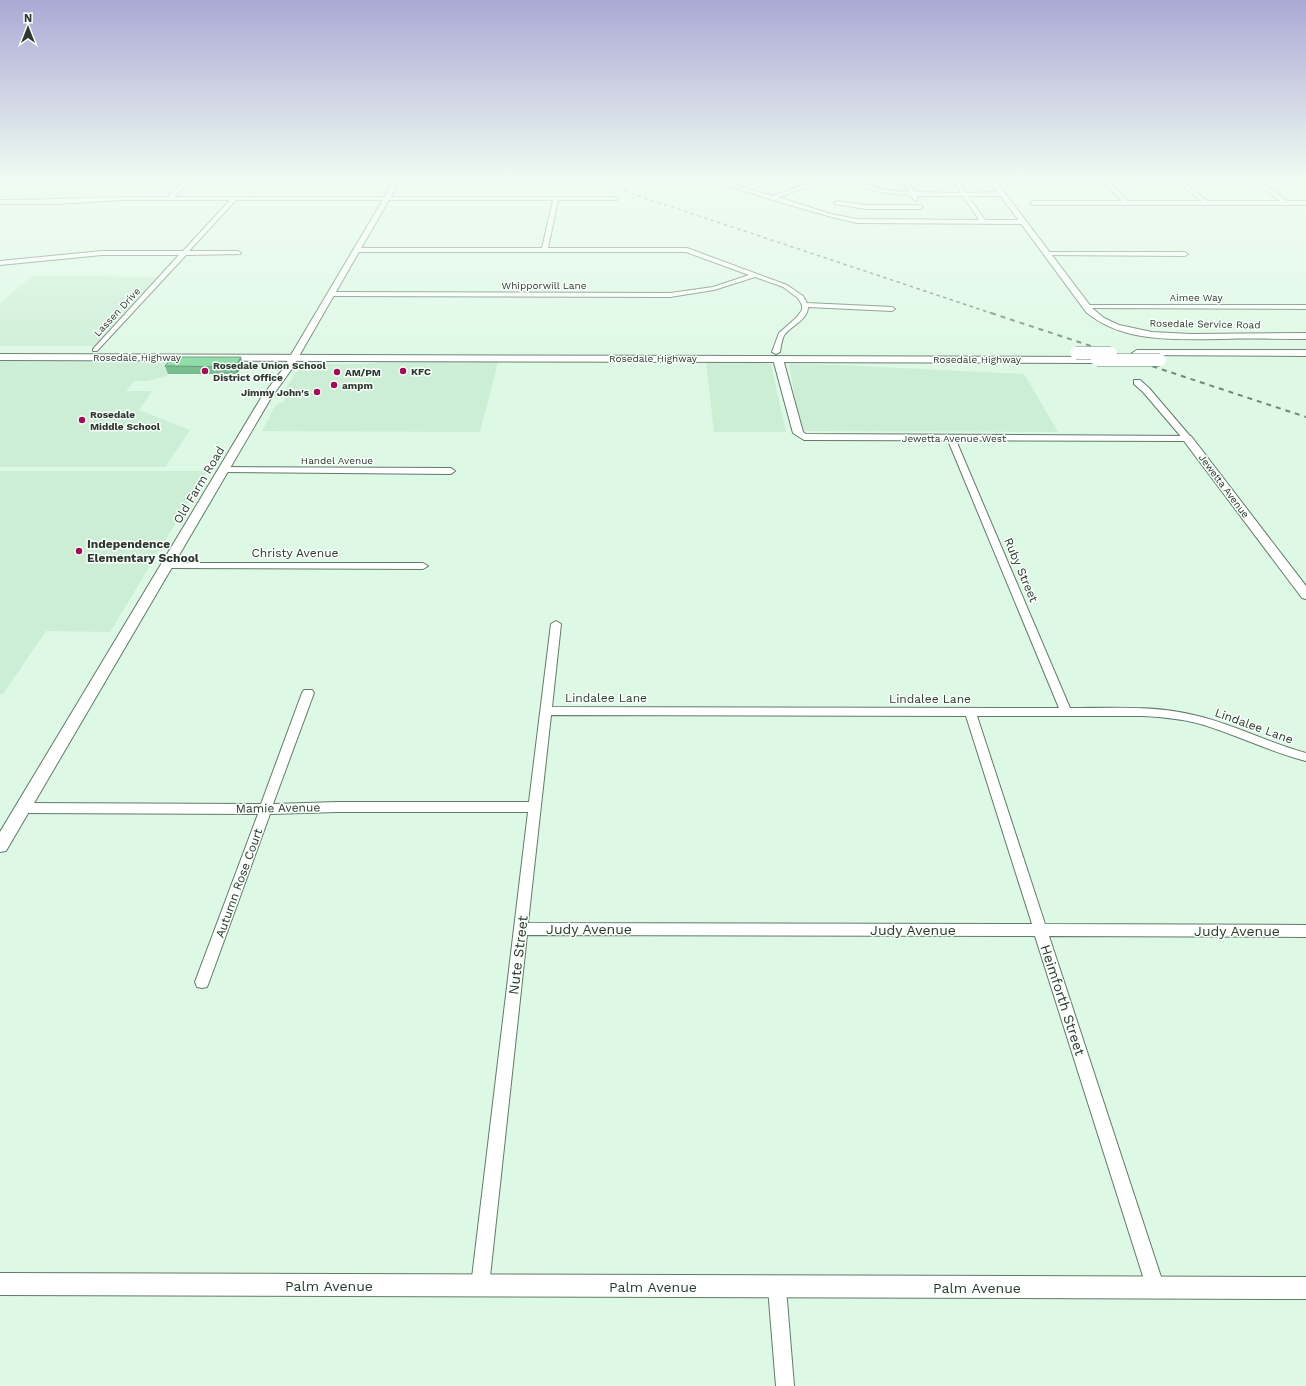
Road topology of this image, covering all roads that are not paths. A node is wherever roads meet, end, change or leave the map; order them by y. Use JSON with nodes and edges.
{"nodes":[{"id":1,"x":193,"y":245,"type":"edge"},
{"id":2,"x":360,"y":245,"type":"edge"},
{"id":3,"x":546,"y":245,"type":"edge"},
{"id":4,"x":1040,"y":245,"type":"edge"},
{"id":5,"x":357,"y":250,"type":"junction"},
{"id":6,"x":545,"y":250,"type":"junction"},
{"id":7,"x":185,"y":253,"type":"junction"},
{"id":8,"x":238,"y":253,"type":"dead end"},
{"id":9,"x":1047,"y":254,"type":"junction"},
{"id":10,"x":1185,"y":254,"type":"dead end"},
{"id":11,"x":0,"y":263,"type":"edge"},
{"id":12,"x":755,"y":275,"type":"junction"},
{"id":13,"x":331,"y":294,"type":"junction"},
{"id":14,"x":805,"y":305,"type":"junction"},
{"id":15,"x":1086,"y":307,"type":"junction"},
{"id":16,"x":1306,"y":307,"type":"edge"},
{"id":17,"x":892,"y":309,"type":"dead end"},
{"id":18,"x":1306,"y":336,"type":"edge"},
{"id":19,"x":0,"y":350,"type":"edge"},
{"id":20,"x":95,"y":350,"type":"junction"},
{"id":21,"x":166,"y":351,"type":"junction"},
{"id":22,"x":555,"y":352,"type":"junction"},
{"id":23,"x":1306,"y":353,"type":"edge"},
{"id":24,"x":295,"y":354,"type":"junction"},
{"id":25,"x":777,"y":355,"type":"junction"},
{"id":26,"x":0,"y":357,"type":"edge"},
{"id":27,"x":79,"y":357,"type":"junction"},
{"id":28,"x":311,"y":358,"type":"junction"},
{"id":29,"x":442,"y":358,"type":"junction"},
{"id":30,"x":1306,"y":359,"type":"edge"},
{"id":31,"x":376,"y":366,"type":"dead end"},
{"id":32,"x":1137,"y":382,"type":"dead end"},
{"id":33,"x":951,"y":438,"type":"junction"},
{"id":34,"x":1188,"y":438,"type":"junction"},
{"id":35,"x":223,"y":470,"type":"junction"},
{"id":36,"x":451,"y":471,"type":"dead end"},
{"id":37,"x":166,"y":566,"type":"junction"},
{"id":38,"x":423,"y":566,"type":"dead end"},
{"id":39,"x":1306,"y":594,"type":"edge"},
{"id":40,"x":556,"y":624,"type":"dead end"},
{"id":41,"x":308,"y":693,"type":"dead end"},
{"id":42,"x":546,"y":711,"type":"junction"},
{"id":43,"x":970,"y":712,"type":"junction"},
{"id":44,"x":1066,"y":712,"type":"junction"},
{"id":45,"x":1306,"y":757,"type":"edge"},
{"id":46,"x":535,"y":807,"type":"junction"},
{"id":47,"x":22,"y":808,"type":"junction"},
{"id":48,"x":266,"y":809,"type":"junction"},
{"id":49,"x":0,"y":846,"type":"edge"},
{"id":50,"x":521,"y":929,"type":"junction"},
{"id":51,"x":1041,"y":930,"type":"junction"},
{"id":52,"x":1306,"y":931,"type":"edge"},
{"id":53,"x":202,"y":982,"type":"dead end"},
{"id":54,"x":0,"y":1284,"type":"edge"},
{"id":55,"x":480,"y":1286,"type":"junction"},
{"id":56,"x":777,"y":1288,"type":"junction"},
{"id":57,"x":1306,"y":1288,"type":"edge"},
{"id":58,"x":1156,"y":1289,"type":"junction"},
{"id":59,"x":785,"y":1386,"type":"edge"}],
"edges":[{"from":1,"to":7,"type":"street","name":"Lassen Drive"},
{"from":2,"to":5,"type":"street","name":"Old Farm Road"},
{"from":3,"to":6,"type":"street"},
{"from":4,"to":9,"type":"street"},
{"from":5,"to":6,"type":"street"},
{"from":5,"to":13,"type":"street","name":"Old Farm Road"},
{"from":6,"to":12,"type":"street"},
{"from":7,"to":8,"type":"street"},
{"from":7,"to":11,"type":"street"},
{"from":7,"to":20,"type":"street","name":"Lassen Drive"},
{"from":9,"to":10,"type":"street"},
{"from":9,"to":15,"type":"street"},
{"from":12,"to":13,"type":"street","name":"Whipporwill Lane"},
{"from":12,"to":14,"type":"street"},
{"from":13,"to":24,"type":"street","name":"Old Farm Road"},
{"from":14,"to":17,"type":"street"},
{"from":14,"to":25,"type":"street"},
{"from":15,"to":16,"type":"street","name":"Aimee Way"},
{"from":15,"to":18,"type":"street","name":"Rosedale Service Road"},
{"from":19,"to":20,"type":"main road","name":"Rosedale Highway"},
{"from":20,"to":21,"type":"main road","name":"Rosedale Highway"},
{"from":21,"to":24,"type":"main road","name":"Rosedale Highway"},
{"from":21,"to":27,"type":"main road"},
{"from":22,"to":24,"type":"main road","name":"Rosedale Highway"},
{"from":22,"to":25,"type":"main road","name":"Rosedale Highway"},
{"from":22,"to":29,"type":"main road"},
{"from":23,"to":25,"type":"main road","name":"Rosedale Highway","bridge":true},
{"from":24,"to":27,"type":"main road","name":"Rosedale Highway"},
{"from":24,"to":28,"type":"main road","name":"Rosedale Highway"},
{"from":24,"to":35,"type":"street","name":"Old Farm Road"},
{"from":25,"to":29,"type":"main road","name":"Rosedale Highway"},
{"from":25,"to":30,"type":"main road","name":"Rosedale Highway","bridge":true},
{"from":25,"to":33,"type":"street","name":"Jewetta Avenue West"},
{"from":26,"to":27,"type":"main road","name":"Rosedale Highway"},
{"from":28,"to":29,"type":"main road","name":"Rosedale Highway"},
{"from":28,"to":31,"type":"main road"},
{"from":32,"to":34,"type":"street","name":"Jewetta Avenue"},
{"from":33,"to":34,"type":"street","name":"Jewetta Avenue West"},
{"from":33,"to":44,"type":"street","name":"Ruby Street"},
{"from":34,"to":39,"type":"street","name":"Jewetta Avenue"},
{"from":35,"to":36,"type":"street","name":"Handel Avenue"},
{"from":35,"to":37,"type":"street","name":"Old Farm Road"},
{"from":37,"to":38,"type":"street","name":"Christy Avenue"},
{"from":37,"to":47,"type":"street","name":"Old Farm Road"},
{"from":40,"to":42,"type":"street","name":"Nute Street"},
{"from":41,"to":48,"type":"street","name":"Autumn Rose Court"},
{"from":42,"to":43,"type":"street","name":"Lindalee Lane"},
{"from":42,"to":46,"type":"street","name":"Nute Street"},
{"from":43,"to":44,"type":"street","name":"Lindalee Lane"},
{"from":43,"to":51,"type":"street","name":"Heimforth Street"},
{"from":44,"to":45,"type":"street","name":"Lindalee Lane"},
{"from":46,"to":48,"type":"street","name":"Mamie Avenue"},
{"from":46,"to":50,"type":"street","name":"Nute Street"},
{"from":47,"to":48,"type":"street","name":"Mamie Avenue"},
{"from":47,"to":49,"type":"street","name":"Old Farm Road"},
{"from":48,"to":53,"type":"street","name":"Autumn Rose Court"},
{"from":50,"to":51,"type":"street","name":"Judy Avenue"},
{"from":50,"to":55,"type":"street","name":"Nute Street"},
{"from":51,"to":52,"type":"street","name":"Judy Avenue"},
{"from":51,"to":58,"type":"street","name":"Heimforth Street"},
{"from":54,"to":55,"type":"street","name":"Palm Avenue"},
{"from":55,"to":56,"type":"street","name":"Palm Avenue"},
{"from":56,"to":58,"type":"street","name":"Palm Avenue"},
{"from":56,"to":59,"type":"street"},
{"from":57,"to":58,"type":"street","name":"Palm Avenue"}]}
